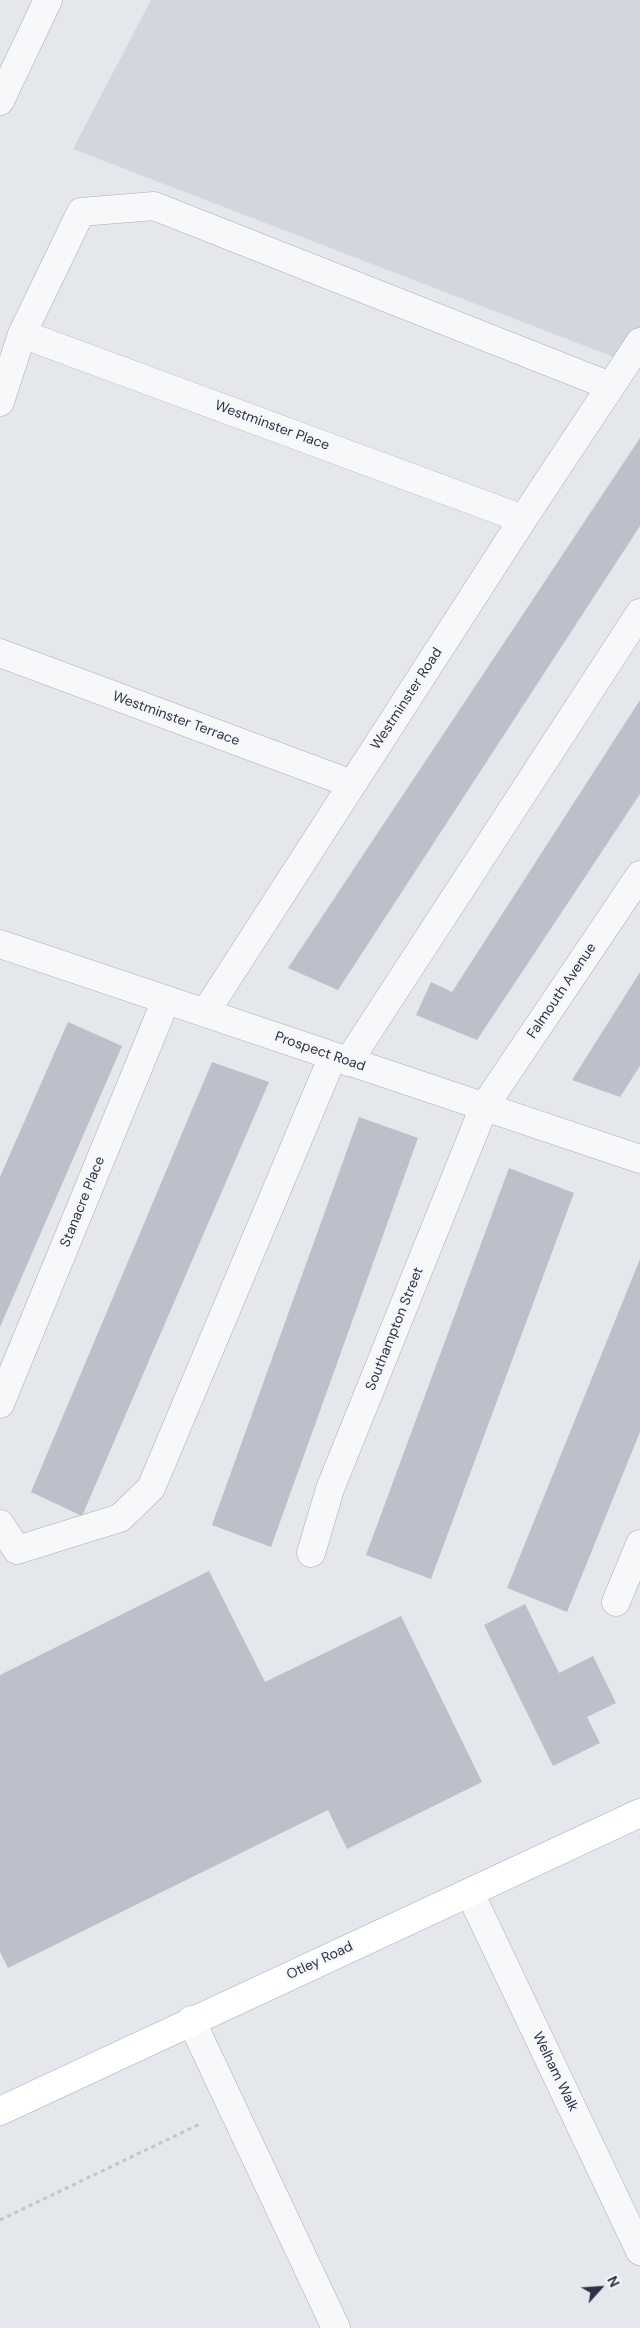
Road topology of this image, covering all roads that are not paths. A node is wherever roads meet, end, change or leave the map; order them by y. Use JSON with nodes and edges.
{"nodes":[{"id":1,"x":48,"y":0,"type":"edge"},
{"id":2,"x":0,"y":101,"type":"edge"},
{"id":3,"x":22,"y":334,"type":"junction"},
{"id":4,"x":640,"y":342,"type":"edge"},
{"id":5,"x":610,"y":386,"type":"junction"},
{"id":6,"x":0,"y":402,"type":"edge"},
{"id":7,"x":523,"y":519,"type":"junction"},
{"id":8,"x":640,"y":613,"type":"edge"},
{"id":9,"x":0,"y":654,"type":"edge"},
{"id":10,"x":352,"y":784,"type":"junction"},
{"id":11,"x":640,"y":875,"type":"edge"},
{"id":12,"x":0,"y":944,"type":"edge"},
{"id":13,"x":166,"y":1000,"type":"junction"},
{"id":14,"x":205,"y":1013,"type":"junction"},
{"id":15,"x":341,"y":1059,"type":"junction"},
{"id":16,"x":484,"y":1107,"type":"junction"},
{"id":17,"x":639,"y":1157,"type":"edge"},
{"id":18,"x":0,"y":1404,"type":"edge"},
{"id":19,"x":0,"y":1524,"type":"edge"},
{"id":20,"x":640,"y":1544,"type":"edge"},
{"id":21,"x":311,"y":1552,"type":"dead end"},
{"id":22,"x":616,"y":1602,"type":"dead end"},
{"id":23,"x":640,"y":1813,"type":"edge"},
{"id":24,"x":470,"y":1893,"type":"junction"},
{"id":25,"x":191,"y":2020,"type":"junction"},
{"id":26,"x":0,"y":2111,"type":"edge"},
{"id":27,"x":640,"y":2251,"type":"edge"},
{"id":28,"x":336,"y":2328,"type":"edge"}],
"edges":[{"from":1,"to":2,"type":"street"},
{"from":3,"to":5,"type":"street"},
{"from":3,"to":6,"type":"street"},
{"from":3,"to":7,"type":"street","name":"Westminster Place"},
{"from":4,"to":5,"type":"street","name":"Westminster Road"},
{"from":5,"to":7,"type":"street","name":"Westminster Road"},
{"from":7,"to":10,"type":"street","name":"Westminster Road"},
{"from":8,"to":15,"type":"street"},
{"from":9,"to":10,"type":"street","name":"Westminster Terrace"},
{"from":10,"to":14,"type":"street","name":"Westminster Road"},
{"from":11,"to":16,"type":"street","name":"Falmouth Avenue"},
{"from":12,"to":13,"type":"street","name":"Prospect Road"},
{"from":13,"to":14,"type":"street","name":"Prospect Road"},
{"from":13,"to":18,"type":"street","name":"Stanacre Place"},
{"from":14,"to":15,"type":"street","name":"Prospect Road"},
{"from":15,"to":16,"type":"street","name":"Prospect Road"},
{"from":15,"to":19,"type":"street"},
{"from":16,"to":17,"type":"street","name":"Prospect Road"},
{"from":16,"to":21,"type":"street","name":"Southampton Street"},
{"from":20,"to":22,"type":"street"},
{"from":23,"to":24,"type":"main road","name":"Otley Road"},
{"from":24,"to":25,"type":"main road","name":"Otley Road"},
{"from":24,"to":27,"type":"street","name":"Welham Walk"},
{"from":25,"to":26,"type":"main road","name":"Otley Road"},
{"from":25,"to":28,"type":"street"}]}
